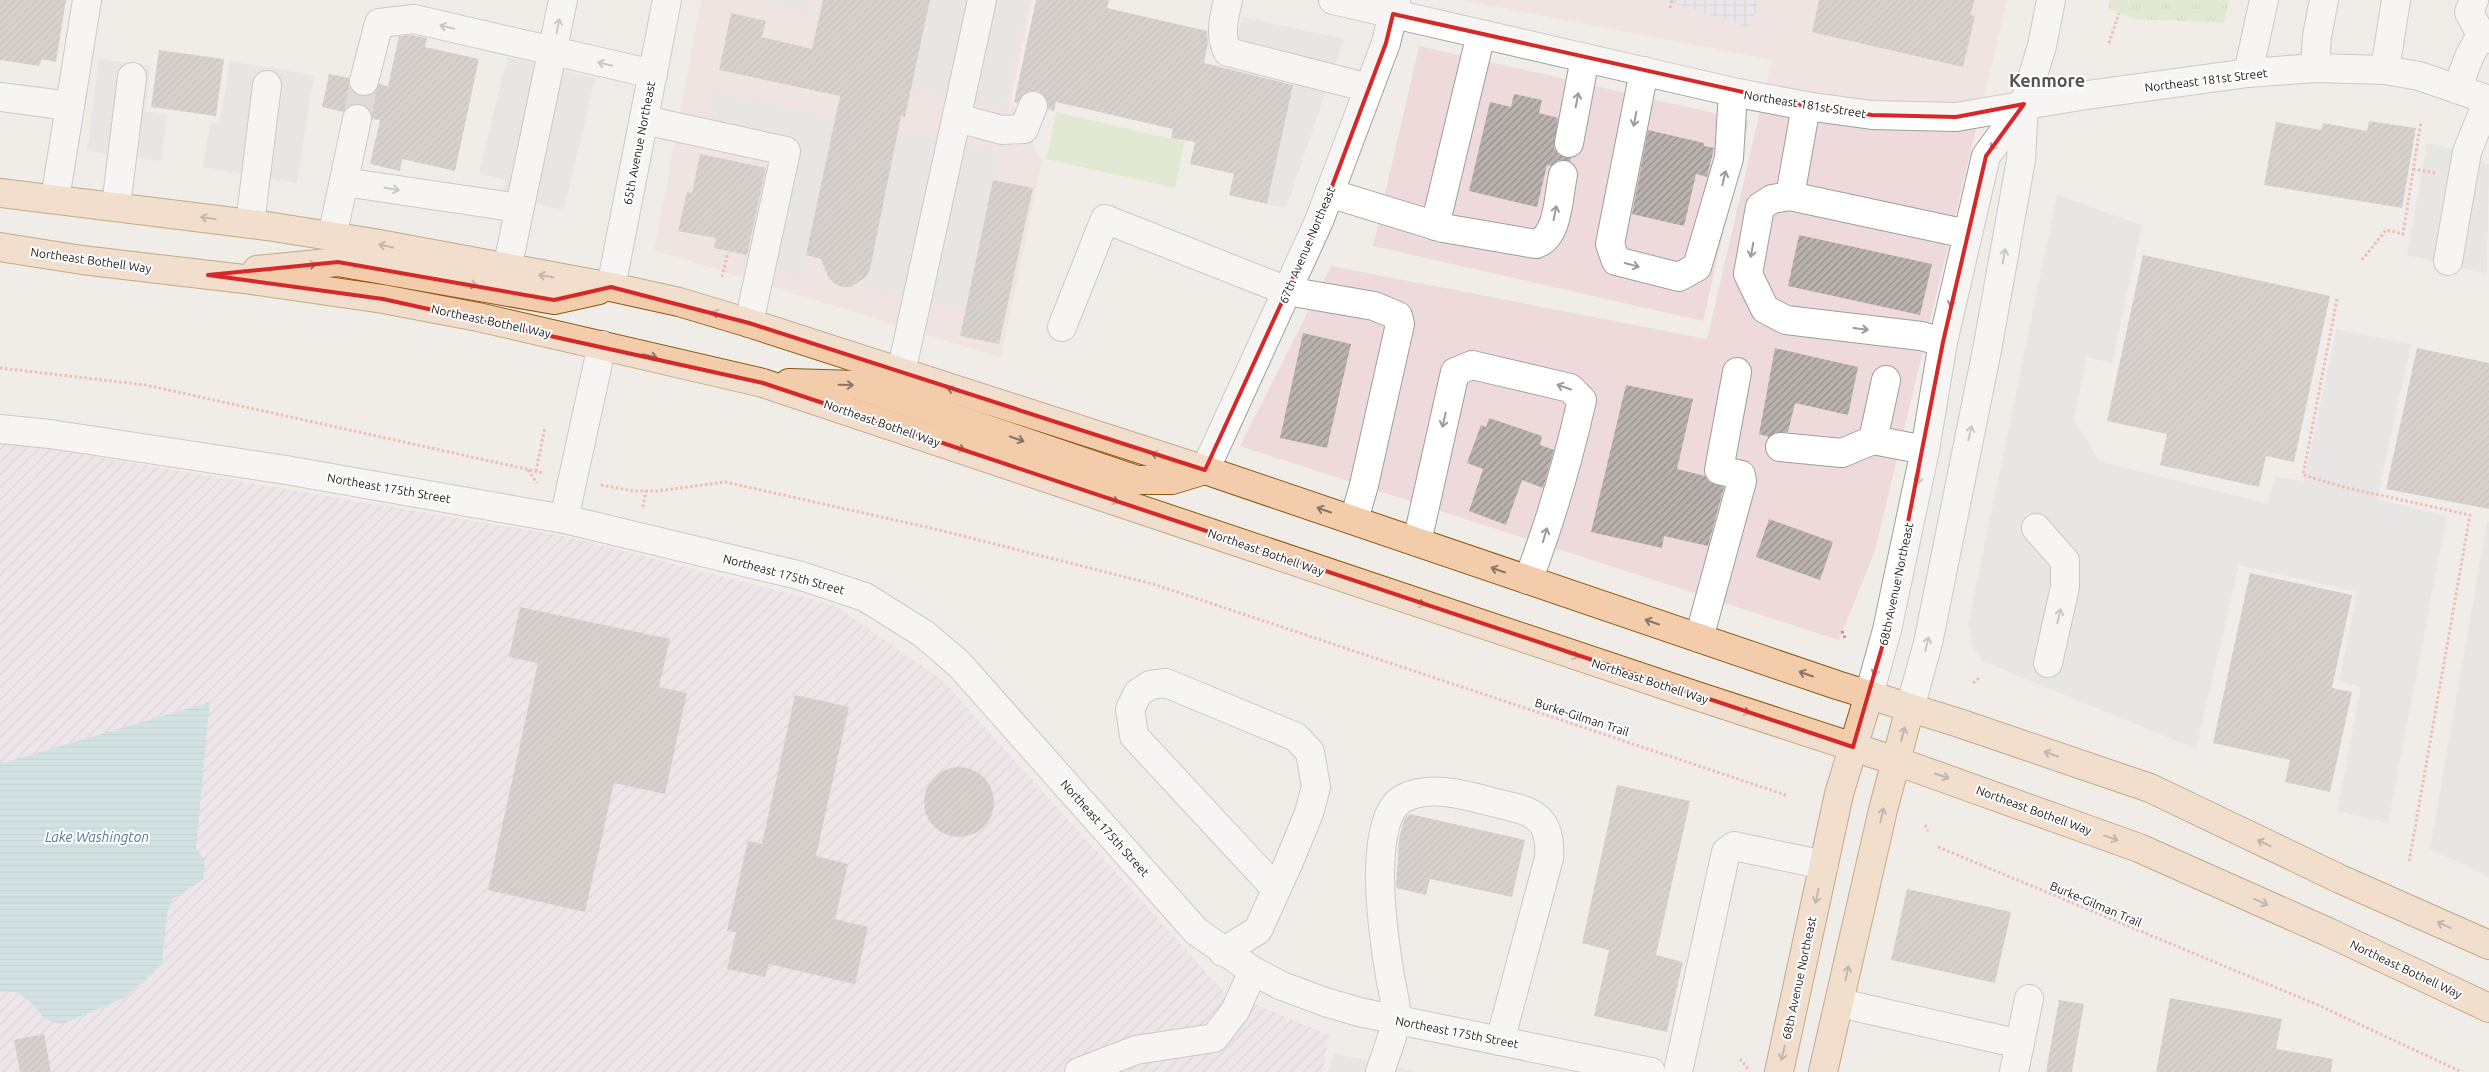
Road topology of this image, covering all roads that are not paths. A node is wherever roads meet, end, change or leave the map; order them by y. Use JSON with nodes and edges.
{"nodes":[{"id":1,"x":86,"y":0,"type":"edge"},
{"id":2,"x":563,"y":0,"type":"edge"},
{"id":3,"x":982,"y":0,"type":"edge"},
{"id":4,"x":1228,"y":0,"type":"edge"},
{"id":5,"x":1333,"y":0,"type":"edge"},
{"id":6,"x":2051,"y":0,"type":"edge"},
{"id":7,"x":2264,"y":0,"type":"edge"},
{"id":8,"x":2324,"y":0,"type":"edge"},
{"id":9,"x":2396,"y":0,"type":"edge"},
{"id":10,"x":2474,"y":0,"type":"edge"},
{"id":11,"x":661,"y":1,"type":"edge"},
{"id":12,"x":1395,"y":7,"type":"edge"},
{"id":13,"x":1481,"y":34,"type":"junction"},
{"id":14,"x":2485,"y":37,"type":"edge"},
{"id":15,"x":553,"y":52,"type":"junction"},
{"id":16,"x":1585,"y":58,"type":"junction"},
{"id":17,"x":2315,"y":68,"type":"junction"},
{"id":18,"x":2384,"y":70,"type":"junction"},
{"id":19,"x":1644,"y":71,"type":"junction"},
{"id":20,"x":2248,"y":73,"type":"junction"},
{"id":21,"x":653,"y":74,"type":"junction"},
{"id":22,"x":132,"y":77,"type":"dead end"},
{"id":23,"x":364,"y":82,"type":"tunnel mouth"},
{"id":24,"x":267,"y":85,"type":"dead end"},
{"id":25,"x":1369,"y":88,"type":"junction"},
{"id":26,"x":2457,"y":89,"type":"junction"},
{"id":27,"x":1733,"y":92,"type":"junction"},
{"id":28,"x":0,"y":97,"type":"edge"},
{"id":29,"x":2489,"y":100,"type":"edge"},
{"id":30,"x":2024,"y":104,"type":"junction"},
{"id":31,"x":70,"y":106,"type":"junction"},
{"id":32,"x":1033,"y":106,"type":"dead end"},
{"id":33,"x":1806,"y":106,"type":"junction"},
{"id":34,"x":957,"y":118,"type":"junction"},
{"id":35,"x":357,"y":120,"type":"tunnel mouth"},
{"id":36,"x":644,"y":120,"type":"junction"},
{"id":37,"x":1569,"y":142,"type":"dead end"},
{"id":38,"x":1563,"y":175,"type":"dead end"},
{"id":39,"x":344,"y":182,"type":"junction"},
{"id":40,"x":0,"y":192,"type":"edge"},
{"id":41,"x":1329,"y":193,"type":"junction"},
{"id":42,"x":1790,"y":196,"type":"junction"},
{"id":43,"x":55,"y":199,"type":"junction"},
{"id":44,"x":116,"y":206,"type":"junction"},
{"id":45,"x":519,"y":208,"type":"junction"},
{"id":46,"x":250,"y":224,"type":"junction"},
{"id":47,"x":1435,"y":226,"type":"junction"},
{"id":48,"x":1967,"y":234,"type":"junction"},
{"id":49,"x":332,"y":237,"type":"junction"},
{"id":50,"x":0,"y":247,"type":"edge"},
{"id":51,"x":2448,"y":260,"type":"dead end"},
{"id":52,"x":507,"y":269,"type":"junction"},
{"id":53,"x":208,"y":275,"type":"junction"},
{"id":54,"x":611,"y":287,"type":"junction"},
{"id":55,"x":1287,"y":291,"type":"junction"},
{"id":56,"x":749,"y":323,"type":"junction"},
{"id":57,"x":1062,"y":327,"type":"dead end"},
{"id":58,"x":1943,"y":342,"type":"junction"},
{"id":59,"x":602,"y":345,"type":"junction"},
{"id":60,"x":1737,"y":372,"type":"dead end"},
{"id":61,"x":901,"y":373,"type":"junction"},
{"id":62,"x":1886,"y":380,"type":"dead end"},
{"id":63,"x":762,"y":383,"type":"junction"},
{"id":64,"x":0,"y":429,"type":"edge"},
{"id":65,"x":1873,"y":440,"type":"junction"},
{"id":66,"x":1780,"y":447,"type":"dead end"},
{"id":67,"x":1924,"y":450,"type":"junction"},
{"id":68,"x":1205,"y":470,"type":"junction"},
{"id":69,"x":564,"y":519,"type":"junction"},
{"id":70,"x":1354,"y":520,"type":"junction"},
{"id":71,"x":2036,"y":528,"type":"dead end"},
{"id":72,"x":1417,"y":542,"type":"junction"},
{"id":73,"x":1528,"y":580,"type":"junction"},
{"id":74,"x":1699,"y":638,"type":"junction"},
{"id":75,"x":2048,"y":663,"type":"dead end"},
{"id":76,"x":1869,"y":695,"type":"junction"},
{"id":77,"x":1910,"y":708,"type":"junction"},
{"id":78,"x":1853,"y":746,"type":"junction"},
{"id":79,"x":1896,"y":760,"type":"junction"},
{"id":80,"x":1824,"y":865,"type":"junction"},
{"id":81,"x":1276,"y":889,"type":"junction"},
{"id":82,"x":2489,"y":945,"type":"edge"},
{"id":83,"x":1223,"y":952,"type":"junction"},
{"id":84,"x":1253,"y":971,"type":"junction"},
{"id":85,"x":2029,"y":999,"type":"dead end"},
{"id":86,"x":1840,"y":1003,"type":"junction"},
{"id":87,"x":2489,"y":1008,"type":"edge"},
{"id":88,"x":1396,"y":1020,"type":"junction"},
{"id":89,"x":1500,"y":1041,"type":"junction"},
{"id":90,"x":2020,"y":1044,"type":"junction"},
{"id":91,"x":1079,"y":1072,"type":"edge"},
{"id":92,"x":1380,"y":1072,"type":"edge"},
{"id":93,"x":1651,"y":1072,"type":"edge"},
{"id":94,"x":1678,"y":1072,"type":"edge"},
{"id":95,"x":1779,"y":1072,"type":"edge"},
{"id":96,"x":1823,"y":1072,"type":"edge"},
{"id":97,"x":2014,"y":1072,"type":"edge"}],
"edges":[{"from":1,"to":31,"type":"street"},
{"from":15,"to":2,"type":"street","one_way":true},
{"from":3,"to":34,"type":"street"},
{"from":4,"to":25,"type":"street"},
{"from":5,"to":12,"type":"street","name":"Northeast 181st Street"},
{"from":6,"to":30,"type":"street","name":"68th Avenue Northeast"},
{"from":7,"to":20,"type":"street"},
{"from":8,"to":17,"type":"street"},
{"from":9,"to":18,"type":"street"},
{"from":10,"to":14,"type":"street"},
{"from":11,"to":21,"type":"street","name":"65th Avenue Northeast"},
{"from":12,"to":13,"type":"street","name":"Northeast 181st Street"},
{"from":12,"to":25,"type":"street","name":"67th Avenue Northeast"},
{"from":13,"to":16,"type":"street","name":"Northeast 181st Street"},
{"from":13,"to":47,"type":"street"},
{"from":14,"to":26,"type":"street"},
{"from":21,"to":15,"type":"street","one_way":true},
{"from":15,"to":23,"type":"street","one_way":true},
{"from":15,"to":45,"type":"street"},
{"from":16,"to":19,"type":"street","name":"Northeast 181st Street"},
{"from":37,"to":16,"type":"street","one_way":true},
{"from":17,"to":18,"type":"street","name":"Northeast 181st Street"},
{"from":17,"to":20,"type":"street","name":"Northeast 181st Street"},
{"from":18,"to":26,"type":"street","name":"Northeast 181st Street"},
{"from":19,"to":27,"type":"street","name":"Northeast 181st Street"},
{"from":19,"to":27,"type":"street","one_way":true},
{"from":20,"to":30,"type":"street","name":"Northeast 181st Street"},
{"from":21,"to":36,"type":"street","name":"65th Avenue Northeast"},
{"from":22,"to":44,"type":"street"},
{"from":24,"to":46,"type":"street"},
{"from":25,"to":41,"type":"street","name":"67th Avenue Northeast"},
{"from":26,"to":29,"type":"street","name":"Northeast 181st Street"},
{"from":27,"to":33,"type":"street","name":"Northeast 181st Street"},
{"from":28,"to":31,"type":"street"},
{"from":29,"to":51,"type":"street"},
{"from":30,"to":33,"type":"street","name":"Northeast 181st Street"},
{"from":30,"to":48,"type":"street","name":"68th Avenue Northeast","one_way":true},
{"from":77,"to":30,"type":"street","name":"68th Avenue Northeast","one_way":true},
{"from":31,"to":43,"type":"street"},
{"from":32,"to":34,"type":"street"},
{"from":33,"to":42,"type":"street"},
{"from":34,"to":61,"type":"street"},
{"from":35,"to":39,"type":"street"},
{"from":36,"to":54,"type":"street","name":"65th Avenue Northeast"},
{"from":36,"to":56,"type":"street"},
{"from":47,"to":38,"type":"street","one_way":true},
{"from":39,"to":45,"type":"street","one_way":true},
{"from":39,"to":49,"type":"street"},
{"from":40,"to":43,"type":"main road"},
{"from":41,"to":47,"type":"street"},
{"from":41,"to":55,"type":"street","name":"67th Avenue Northeast"},
{"from":42,"to":48,"type":"street"},
{"from":42,"to":58,"type":"street","one_way":true},
{"from":43,"to":44,"type":"main road"},
{"from":46,"to":44,"type":"main road","one_way":true},
{"from":45,"to":52,"type":"street"},
{"from":46,"to":49,"type":"main road"},
{"from":48,"to":58,"type":"street","name":"68th Avenue Northeast","one_way":true},
{"from":52,"to":49,"type":"main road","one_way":true},
{"from":50,"to":53,"type":"main road","name":"Northeast Bothell Way"},
{"from":54,"to":52,"type":"main road","one_way":true},
{"from":53,"to":54,"type":"main road","one_way":true},
{"from":53,"to":59,"type":"main road","name":"Northeast Bothell Way"},
{"from":56,"to":54,"type":"main road","one_way":true},
{"from":55,"to":57,"type":"street"},
{"from":55,"to":68,"type":"street","name":"67th Avenue Northeast"},
{"from":55,"to":70,"type":"street"},
{"from":56,"to":61,"type":"main road"},
{"from":58,"to":67,"type":"street","name":"68th Avenue Northeast"},
{"from":59,"to":63,"type":"main road","name":"Northeast Bothell Way","one_way":true},
{"from":59,"to":69,"type":"street"},
{"from":60,"to":74,"type":"street"},
{"from":68,"to":61,"type":"main road","one_way":true},
{"from":62,"to":65,"type":"street"},
{"from":63,"to":68,"type":"main road","one_way":true},
{"from":63,"to":78,"type":"main road","name":"Northeast Bothell Way","one_way":true},
{"from":64,"to":69,"type":"street","name":"Northeast 175th Street"},
{"from":65,"to":66,"type":"street"},
{"from":65,"to":67,"type":"street"},
{"from":67,"to":76,"type":"street","name":"68th Avenue Northeast","one_way":true},
{"from":70,"to":68,"type":"main road","one_way":true},
{"from":69,"to":83,"type":"street","name":"Northeast 175th Street"},
{"from":70,"to":72,"type":"main road"},
{"from":75,"to":71,"type":"street","one_way":true},
{"from":73,"to":72,"type":"main road","one_way":true},
{"from":73,"to":72,"type":"street","one_way":true},
{"from":74,"to":73,"type":"main road","one_way":true},
{"from":76,"to":74,"type":"main road","one_way":true},
{"from":76,"to":77,"type":"main road"},
{"from":76,"to":78,"type":"main road","name":"68th Avenue Northeast"},
{"from":79,"to":77,"type":"main road","name":"68th Avenue Northeast","one_way":true},
{"from":82,"to":77,"type":"main road","one_way":true},
{"from":78,"to":79,"type":"main road","name":"Northeast Bothell Way"},
{"from":78,"to":80,"type":"main road","name":"68th Avenue Northeast"},
{"from":86,"to":79,"type":"main road","name":"68th Avenue Northeast","one_way":true},
{"from":79,"to":87,"type":"main road","name":"Northeast Bothell Way","one_way":true},
{"from":80,"to":94,"type":"street"},
{"from":80,"to":95,"type":"main road","name":"68th Avenue Northeast","one_way":true},
{"from":81,"to":81,"type":"street"},
{"from":81,"to":83,"type":"street"},
{"from":83,"to":84,"type":"street","name":"Northeast 175th Street"},
{"from":84,"to":88,"type":"street","name":"Northeast 175th Street"},
{"from":84,"to":91,"type":"street"},
{"from":85,"to":90,"type":"street"},
{"from":86,"to":90,"type":"street"},
{"from":86,"to":96,"type":"main road","name":"68th Avenue Northeast"},
{"from":88,"to":89,"type":"street","name":"Northeast 175th Street"},
{"from":88,"to":89,"type":"street"},
{"from":88,"to":92,"type":"street"},
{"from":89,"to":93,"type":"street","name":"Northeast 175th Street"},
{"from":90,"to":97,"type":"street"}]}
